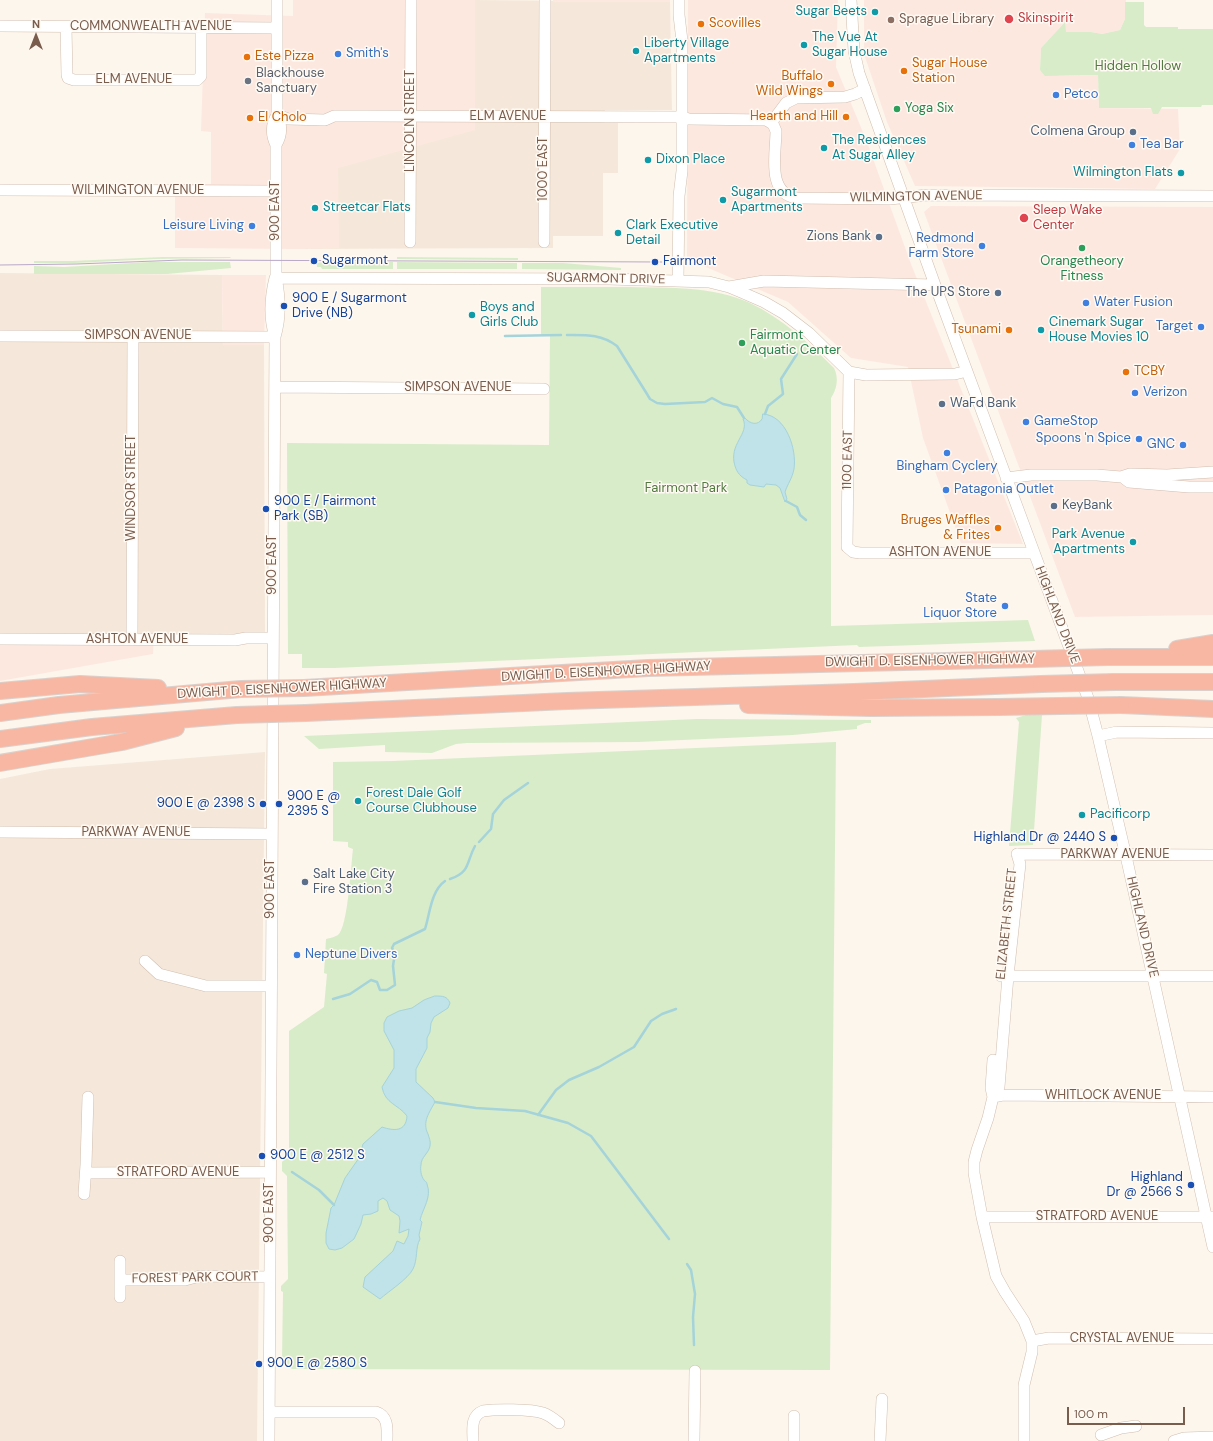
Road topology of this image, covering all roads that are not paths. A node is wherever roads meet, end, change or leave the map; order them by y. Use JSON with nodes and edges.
{"nodes":[{"id":1,"x":277,"y":0,"type":"edge"},
{"id":2,"x":411,"y":0,"type":"edge"},
{"id":3,"x":546,"y":0,"type":"edge"},
{"id":4,"x":679,"y":0,"type":"edge"},
{"id":5,"x":851,"y":0,"type":"edge"},
{"id":6,"x":0,"y":26,"type":"edge"},
{"id":7,"x":66,"y":27,"type":"junction"},
{"id":8,"x":201,"y":27,"type":"junction"},
{"id":9,"x":277,"y":28,"type":"junction"},
{"id":10,"x":865,"y":89,"type":"junction"},
{"id":11,"x":276,"y":113,"type":"junction"},
{"id":12,"x":411,"y":116,"type":"junction"},
{"id":13,"x":545,"y":117,"type":"junction"},
{"id":14,"x":682,"y":117,"type":"junction"},
{"id":15,"x":771,"y":123,"type":"junction"},
{"id":16,"x":0,"y":190,"type":"edge"},
{"id":17,"x":276,"y":191,"type":"junction"},
{"id":18,"x":1213,"y":196,"type":"edge"},
{"id":19,"x":904,"y":197,"type":"junction"},
{"id":20,"x":410,"y":242,"type":"dead end"},
{"id":21,"x":544,"y":242,"type":"dead end"},
{"id":22,"x":276,"y":278,"type":"junction"},
{"id":23,"x":678,"y":280,"type":"junction"},
{"id":24,"x":935,"y":285,"type":"junction"},
{"id":25,"x":729,"y":287,"type":"junction"},
{"id":26,"x":0,"y":336,"type":"edge"},
{"id":27,"x":133,"y":336,"type":"junction"},
{"id":28,"x":275,"y":337,"type":"junction"},
{"id":29,"x":967,"y":371,"type":"junction"},
{"id":30,"x":849,"y":372,"type":"junction"},
{"id":31,"x":275,"y":387,"type":"junction"},
{"id":32,"x":544,"y":389,"type":"dead end"},
{"id":33,"x":1213,"y":472,"type":"edge"},
{"id":34,"x":1121,"y":477,"type":"junction"},
{"id":35,"x":1006,"y":478,"type":"junction"},
{"id":36,"x":1213,"y":487,"type":"edge"},
{"id":37,"x":847,"y":547,"type":"joint"},
{"id":38,"x":1034,"y":553,"type":"junction"},
{"id":39,"x":273,"y":638,"type":"junction"},
{"id":40,"x":0,"y":639,"type":"edge"},
{"id":41,"x":132,"y":640,"type":"junction"},
{"id":42,"x":1213,"y":643,"type":"edge"},
{"id":43,"x":1128,"y":657,"type":"junction"},
{"id":44,"x":1213,"y":657,"type":"edge"},
{"id":45,"x":1213,"y":682,"type":"edge"},
{"id":46,"x":0,"y":691,"type":"edge"},
{"id":47,"x":221,"y":691,"type":"junction"},
{"id":48,"x":567,"y":701,"type":"junction"},
{"id":49,"x":1213,"y":709,"type":"edge"},
{"id":50,"x":0,"y":714,"type":"edge"},
{"id":51,"x":220,"y":716,"type":"junction"},
{"id":52,"x":1213,"y":733,"type":"edge"},
{"id":53,"x":1098,"y":736,"type":"junction"},
{"id":54,"x":0,"y":739,"type":"edge"},
{"id":55,"x":0,"y":763,"type":"edge"},
{"id":56,"x":0,"y":832,"type":"edge"},
{"id":57,"x":272,"y":834,"type":"junction"},
{"id":58,"x":1018,"y":854,"type":"joint"},
{"id":59,"x":1126,"y":855,"type":"junction"},
{"id":60,"x":1213,"y":855,"type":"edge"},
{"id":61,"x":145,"y":961,"type":"dead end"},
{"id":62,"x":1004,"y":976,"type":"junction"},
{"id":63,"x":1153,"y":976,"type":"junction"},
{"id":64,"x":1213,"y":976,"type":"edge"},
{"id":65,"x":271,"y":986,"type":"junction"},
{"id":66,"x":1179,"y":1096,"type":"junction"},
{"id":67,"x":1213,"y":1096,"type":"edge"},
{"id":68,"x":88,"y":1097,"type":"dead end"},
{"id":69,"x":993,"y":1097,"type":"junction"},
{"id":70,"x":270,"y":1172,"type":"junction"},
{"id":71,"x":86,"y":1173,"type":"junction"},
{"id":72,"x":84,"y":1194,"type":"dead end"},
{"id":73,"x":982,"y":1216,"type":"junction"},
{"id":74,"x":1210,"y":1217,"type":"edge"},
{"id":75,"x":1213,"y":1247,"type":"edge"},
{"id":76,"x":120,"y":1261,"type":"dead end"},
{"id":77,"x":269,"y":1277,"type":"junction"},
{"id":78,"x":120,"y":1280,"type":"junction"},
{"id":79,"x":120,"y":1297,"type":"dead end"},
{"id":80,"x":1213,"y":1339,"type":"edge"},
{"id":81,"x":1032,"y":1341,"type":"junction"},
{"id":82,"x":694,"y":1371,"type":"dead end"},
{"id":83,"x":882,"y":1399,"type":"dead end"},
{"id":84,"x":269,"y":1412,"type":"junction"},
{"id":85,"x":794,"y":1416,"type":"dead end"},
{"id":86,"x":559,"y":1423,"type":"dead end"},
{"id":87,"x":1136,"y":1426,"type":"dead end"},
{"id":88,"x":1100,"y":1434,"type":"edge"},
{"id":89,"x":1213,"y":1438,"type":"edge"},
{"id":90,"x":269,"y":1441,"type":"edge"},
{"id":91,"x":387,"y":1441,"type":"edge"},
{"id":92,"x":473,"y":1441,"type":"edge"},
{"id":93,"x":694,"y":1441,"type":"edge"},
{"id":94,"x":794,"y":1441,"type":"edge"},
{"id":95,"x":880,"y":1441,"type":"edge"},
{"id":96,"x":1024,"y":1441,"type":"edge"},
{"id":97,"x":1174,"y":1441,"type":"edge"}],
"edges":[{"from":1,"to":9,"type":"street","name":"900 EAST"},
{"from":2,"to":12,"type":"street","name":"LINCOLN STREET"},
{"from":3,"to":13,"type":"street","name":"1000 EAST"},
{"from":4,"to":14,"type":"street"},
{"from":5,"to":10,"type":"street","name":"HIGHLAND DRIVE"},
{"from":6,"to":7,"type":"street","name":"COMMONWEALTH AVENUE"},
{"from":7,"to":8,"type":"street","name":"COMMONWEALTH AVENUE"},
{"from":7,"to":8,"type":"street","name":"ELM AVENUE"},
{"from":8,"to":9,"type":"street","name":"COMMONWEALTH AVENUE"},
{"from":9,"to":11,"type":"street","name":"900 EAST"},
{"from":10,"to":15,"type":"street"},
{"from":10,"to":19,"type":"street","name":"HIGHLAND DRIVE"},
{"from":11,"to":12,"type":"street","name":"ELM AVENUE"},
{"from":11,"to":17,"type":"street","name":"900 EAST"},
{"from":12,"to":13,"type":"street","name":"ELM AVENUE"},
{"from":12,"to":20,"type":"street","name":"LINCOLN STREET"},
{"from":13,"to":14,"type":"street","name":"ELM AVENUE"},
{"from":13,"to":21,"type":"street","name":"1000 EAST"},
{"from":14,"to":15,"type":"street"},
{"from":14,"to":23,"type":"street"},
{"from":15,"to":19,"type":"street","name":"WILMINGTON AVENUE"},
{"from":16,"to":17,"type":"street","name":"WILMINGTON AVENUE"},
{"from":17,"to":22,"type":"street","name":"900 EAST"},
{"from":18,"to":19,"type":"street","name":"WILMINGTON AVENUE"},
{"from":19,"to":24,"type":"street","name":"HIGHLAND DRIVE"},
{"from":22,"to":23,"type":"street","name":"SUGARMONT DRIVE"},
{"from":22,"to":28,"type":"street","name":"900 EAST"},
{"from":23,"to":25,"type":"street","name":"SUGARMONT DRIVE"},
{"from":24,"to":25,"type":"street","name":"SUGARMONT DRIVE"},
{"from":24,"to":29,"type":"street","name":"HIGHLAND DRIVE"},
{"from":25,"to":30,"type":"street"},
{"from":26,"to":27,"type":"street","name":"SIMPSON AVENUE"},
{"from":27,"to":28,"type":"street","name":"SIMPSON AVENUE"},
{"from":27,"to":41,"type":"street","name":"WINDSOR STREET"},
{"from":28,"to":31,"type":"street","name":"900 EAST"},
{"from":29,"to":30,"type":"street"},
{"from":29,"to":35,"type":"street","name":"HIGHLAND DRIVE"},
{"from":30,"to":37,"type":"street","name":"1100 EAST"},
{"from":31,"to":32,"type":"street","name":"SIMPSON AVENUE"},
{"from":31,"to":39,"type":"street","name":"900 EAST"},
{"from":33,"to":34,"type":"street"},
{"from":34,"to":35,"type":"street"},
{"from":34,"to":36,"type":"street"},
{"from":35,"to":38,"type":"street","name":"HIGHLAND DRIVE"},
{"from":37,"to":38,"type":"street","name":"ASHTON AVENUE"},
{"from":38,"to":53,"type":"street","name":"HIGHLAND DRIVE"},
{"from":39,"to":41,"type":"street","name":"ASHTON AVENUE"},
{"from":39,"to":57,"type":"street","name":"900 EAST"},
{"from":40,"to":41,"type":"street","name":"ASHTON AVENUE"},
{"from":42,"to":43,"type":"highway"},
{"from":43,"to":44,"type":"highway","name":"DWIGHT D. EISENHOWER HIGHWAY"},
{"from":43,"to":47,"type":"highway","name":"DWIGHT D. EISENHOWER HIGHWAY","bridge":true},
{"from":45,"to":48,"type":"highway","name":"DWIGHT D. EISENHOWER HIGHWAY","bridge":true},
{"from":46,"to":47,"type":"highway"},
{"from":47,"to":50,"type":"highway","name":"DWIGHT D. EISENHOWER HIGHWAY"},
{"from":48,"to":49,"type":"highway","bridge":true},
{"from":48,"to":51,"type":"highway","name":"DWIGHT D. EISENHOWER HIGHWAY","bridge":true},
{"from":51,"to":54,"type":"highway","name":"DWIGHT D. EISENHOWER HIGHWAY"},
{"from":51,"to":55,"type":"highway"},
{"from":52,"to":53,"type":"street"},
{"from":53,"to":59,"type":"street","name":"HIGHLAND DRIVE"},
{"from":56,"to":57,"type":"street","name":"PARKWAY AVENUE"},
{"from":57,"to":65,"type":"street","name":"900 EAST"},
{"from":58,"to":59,"type":"street","name":"PARKWAY AVENUE"},
{"from":58,"to":62,"type":"street","name":"ELIZABETH STREET"},
{"from":59,"to":60,"type":"street","name":"PARKWAY AVENUE"},
{"from":59,"to":63,"type":"street","name":"HIGHLAND DRIVE"},
{"from":61,"to":65,"type":"street"},
{"from":62,"to":63,"type":"street"},
{"from":62,"to":69,"type":"street","name":"ELIZABETH STREET"},
{"from":63,"to":64,"type":"street"},
{"from":63,"to":66,"type":"street","name":"HIGHLAND DRIVE"},
{"from":65,"to":70,"type":"street","name":"900 EAST"},
{"from":66,"to":67,"type":"street","name":"WHITLOCK AVENUE"},
{"from":66,"to":69,"type":"street","name":"WHITLOCK AVENUE"},
{"from":66,"to":74,"type":"street","name":"HIGHLAND DRIVE"},
{"from":68,"to":71,"type":"street"},
{"from":69,"to":73,"type":"street","name":"ELIZABETH STREET"},
{"from":70,"to":71,"type":"street","name":"STRATFORD AVENUE"},
{"from":70,"to":77,"type":"street","name":"900 EAST"},
{"from":71,"to":72,"type":"street"},
{"from":73,"to":74,"type":"street","name":"STRATFORD AVENUE"},
{"from":73,"to":81,"type":"street","name":"ELIZABETH STREET"},
{"from":74,"to":75,"type":"street","name":"HIGHLAND DRIVE"},
{"from":76,"to":78,"type":"street","name":"FOREST PARK COURT"},
{"from":77,"to":78,"type":"street","name":"FOREST PARK COURT"},
{"from":77,"to":84,"type":"street","name":"900 EAST"},
{"from":78,"to":79,"type":"street","name":"FOREST PARK COURT"},
{"from":80,"to":81,"type":"street","name":"CRYSTAL AVENUE"},
{"from":81,"to":96,"type":"street","name":"ELIZABETH STREET"},
{"from":82,"to":93,"type":"street"},
{"from":83,"to":95,"type":"street"},
{"from":84,"to":90,"type":"street","name":"900 EAST"},
{"from":84,"to":91,"type":"street"},
{"from":85,"to":94,"type":"street"},
{"from":86,"to":92,"type":"street"},
{"from":87,"to":88,"type":"street"},
{"from":89,"to":97,"type":"street"}]}
